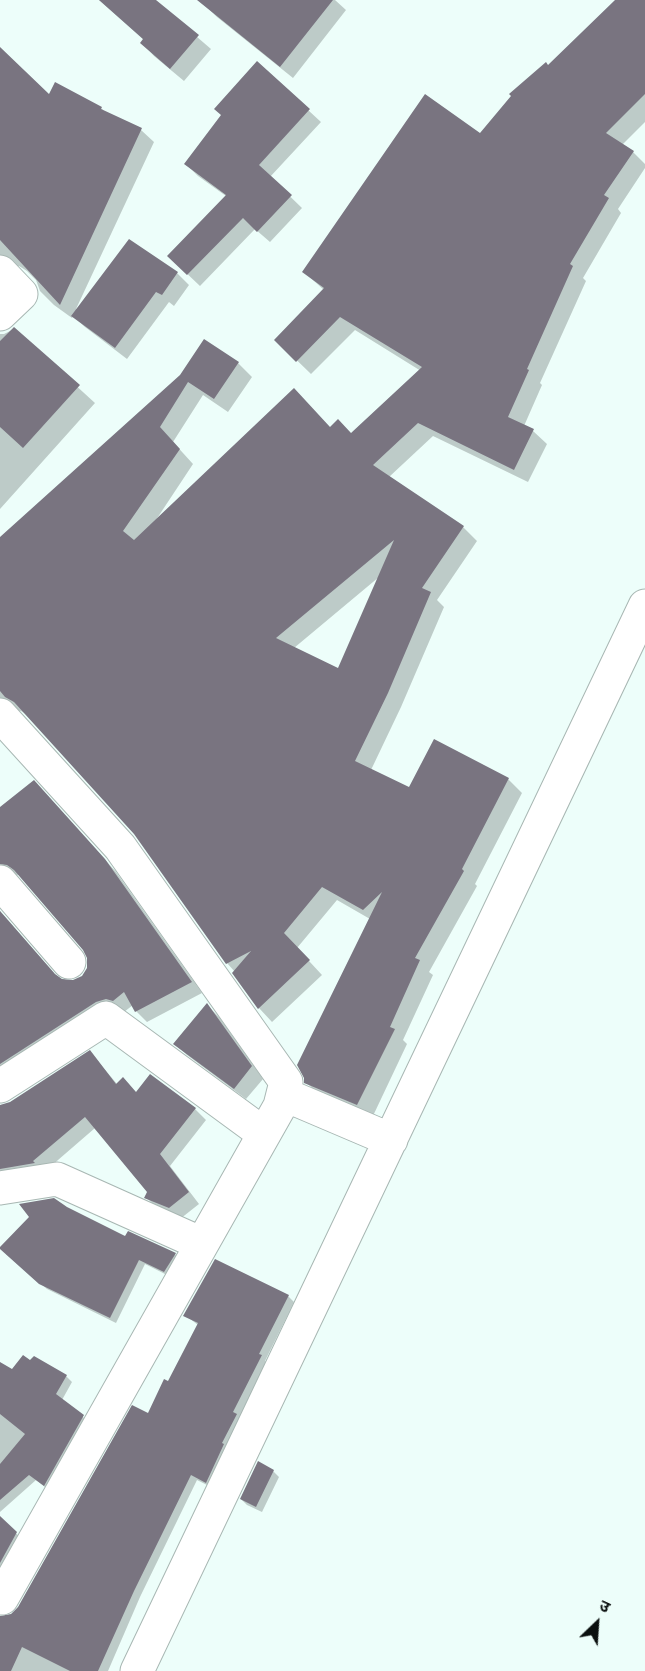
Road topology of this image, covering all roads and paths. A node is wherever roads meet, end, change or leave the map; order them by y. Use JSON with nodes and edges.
{"nodes":[{"id":1,"x":0,"y":272,"type":"edge"},
{"id":2,"x":0,"y":314,"type":"edge"},
{"id":3,"x":645,"y":606,"type":"edge"},
{"id":4,"x":0,"y":715,"type":"edge"},
{"id":5,"x":0,"y":882,"type":"edge"},
{"id":6,"x":69,"y":962,"type":"dead end"},
{"id":7,"x":0,"y":1086,"type":"edge"},
{"id":8,"x":283,"y":1094,"type":"junction"},
{"id":9,"x":264,"y":1134,"type":"junction"},
{"id":10,"x":391,"y":1140,"type":"junction"},
{"id":11,"x":0,"y":1188,"type":"edge"},
{"id":12,"x":202,"y":1244,"type":"junction"},
{"id":13,"x":2,"y":1598,"type":"dead end"},
{"id":14,"x":138,"y":1671,"type":"edge"}],
"edges":[{"from":1,"to":2,"type":"street"},
{"from":3,"to":10,"type":"street"},
{"from":4,"to":8,"type":"street"},
{"from":5,"to":6,"type":"street"},
{"from":7,"to":9,"type":"street"},
{"from":8,"to":9,"type":"street"},
{"from":8,"to":10,"type":"street"},
{"from":9,"to":12,"type":"street"},
{"from":10,"to":14,"type":"street"},
{"from":11,"to":12,"type":"street"},
{"from":12,"to":13,"type":"street"}]}
